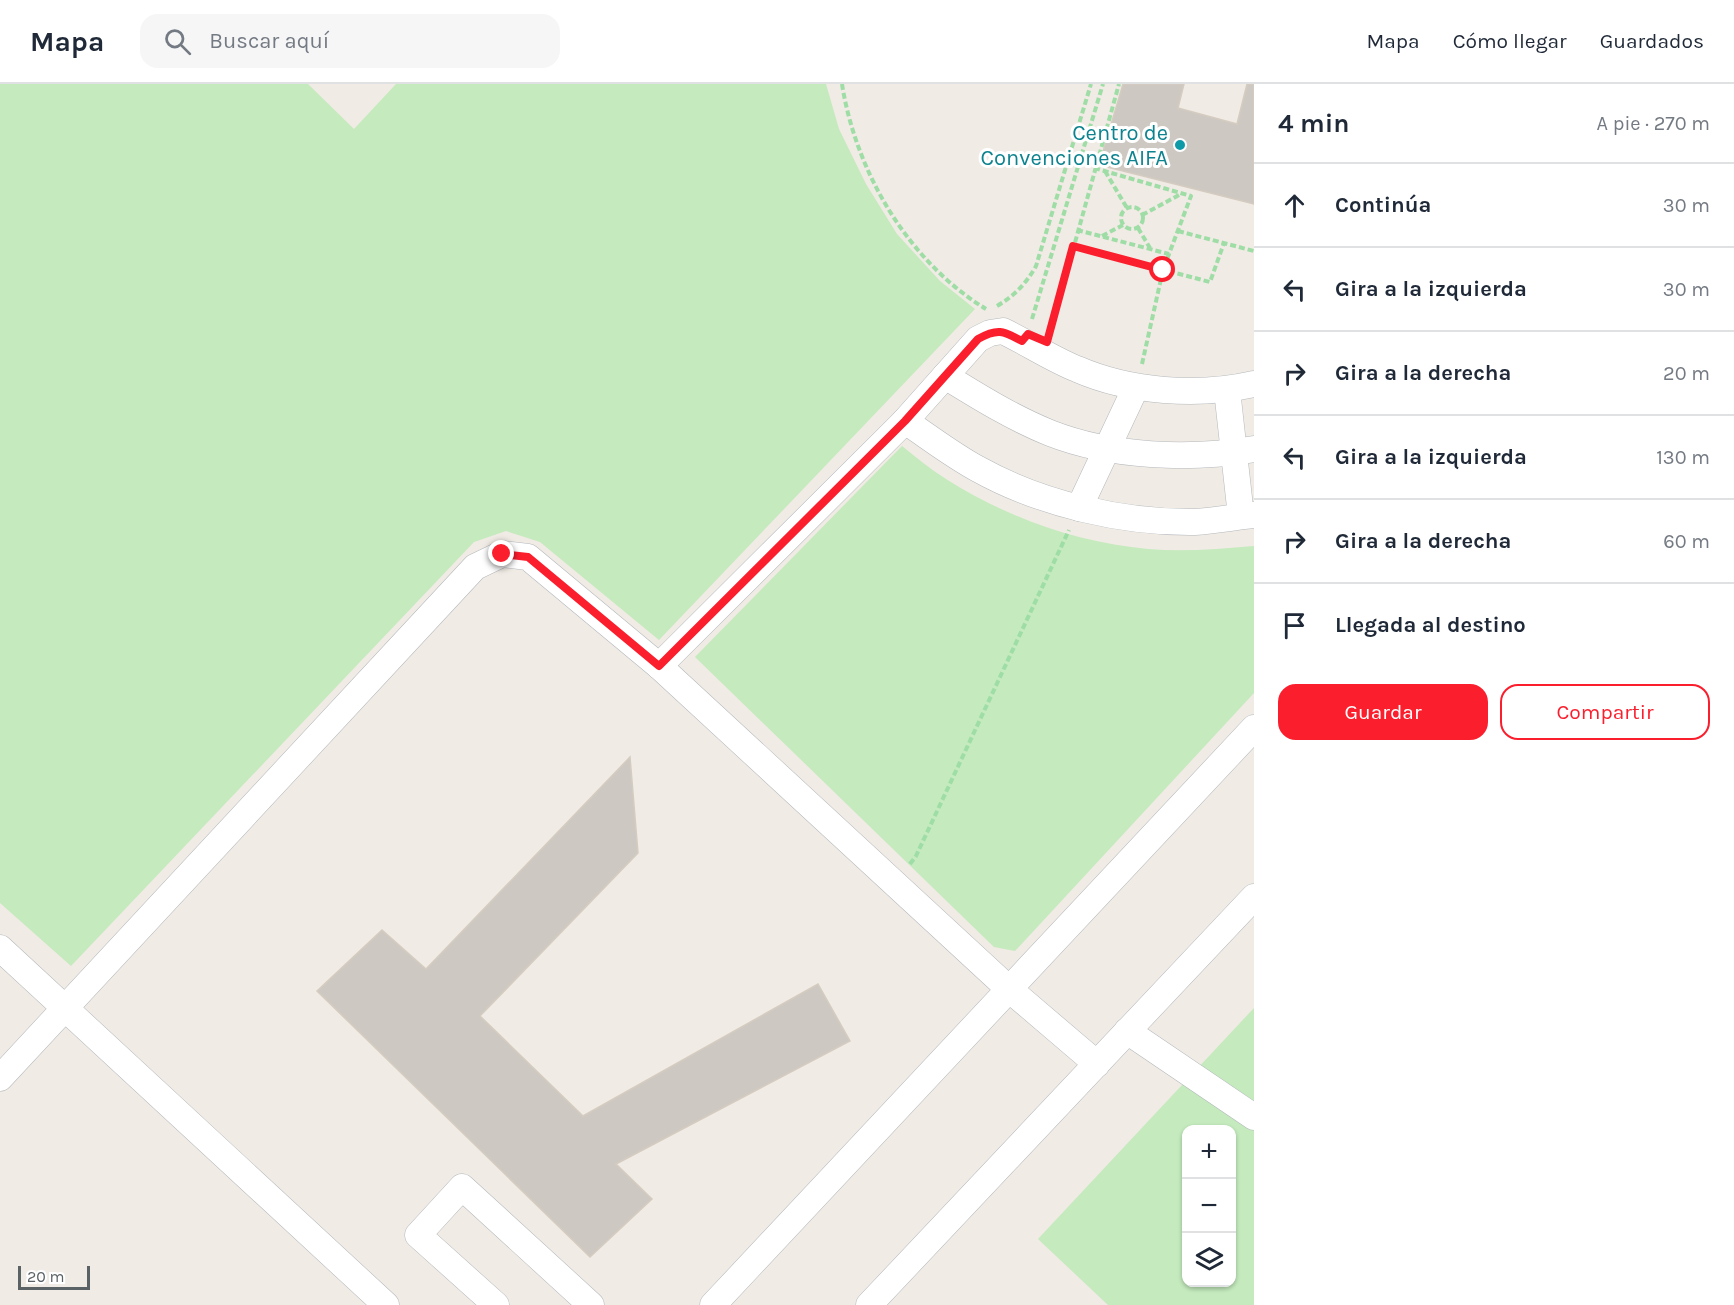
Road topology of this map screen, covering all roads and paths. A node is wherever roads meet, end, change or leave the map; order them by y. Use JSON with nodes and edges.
{"nodes":[{"id":1,"x":842,"y":84,"type":"edge"},
{"id":2,"x":1091,"y":84,"type":"edge"},
{"id":3,"x":1103,"y":84,"type":"edge"},
{"id":4,"x":1119,"y":84,"type":"edge"},
{"id":5,"x":1094,"y":168,"type":"junction"},
{"id":6,"x":1105,"y":171,"type":"junction"},
{"id":7,"x":1181,"y":194,"type":"junction"},
{"id":8,"x":1126,"y":208,"type":"junction"},
{"id":9,"x":1142,"y":215,"type":"junction"},
{"id":10,"x":1123,"y":225,"type":"junction"},
{"id":11,"x":1138,"y":228,"type":"junction"},
{"id":12,"x":1077,"y":230,"type":"junction"},
{"id":13,"x":1178,"y":231,"type":"junction"},
{"id":14,"x":1101,"y":236,"type":"junction"},
{"id":15,"x":1224,"y":243,"type":"junction"},
{"id":16,"x":1073,"y":246,"type":"junction"},
{"id":17,"x":1150,"y":249,"type":"junction"},
{"id":18,"x":1254,"y":251,"type":"edge"},
{"id":19,"x":1169,"y":254,"type":"junction"},
{"id":20,"x":1163,"y":270,"type":"junction"},
{"id":21,"x":1050,"y":331,"type":"dead end"},
{"id":22,"x":1022,"y":341,"type":"junction"},
{"id":23,"x":1153,"y":367,"type":"dead end"},
{"id":24,"x":945,"y":376,"type":"junction"},
{"id":25,"x":1254,"y":384,"type":"edge"},
{"id":26,"x":1136,"y":387,"type":"junction"},
{"id":27,"x":1227,"y":390,"type":"junction"},
{"id":28,"x":905,"y":421,"type":"junction"},
{"id":29,"x":1107,"y":449,"type":"junction"},
{"id":30,"x":1244,"y":451,"type":"edge"},
{"id":31,"x":1079,"y":508,"type":"junction"},
{"id":32,"x":1250,"y":521,"type":"edge"},
{"id":33,"x":659,"y":666,"type":"junction"},
{"id":34,"x":1254,"y":728,"type":"edge"},
{"id":35,"x":894,"y":884,"type":"junction"},
{"id":36,"x":1254,"y":897,"type":"edge"},
{"id":37,"x":0,"y":948,"type":"edge"},
{"id":38,"x":1009,"y":989,"type":"junction"},
{"id":39,"x":65,"y":1009,"type":"junction"},
{"id":40,"x":1127,"y":1031,"type":"junction"},
{"id":41,"x":1097,"y":1064,"type":"junction"},
{"id":42,"x":0,"y":1078,"type":"edge"},
{"id":43,"x":1254,"y":1117,"type":"edge"},
{"id":44,"x":386,"y":1305,"type":"edge"},
{"id":45,"x":495,"y":1305,"type":"edge"},
{"id":46,"x":591,"y":1305,"type":"edge"},
{"id":47,"x":713,"y":1305,"type":"edge"},
{"id":48,"x":869,"y":1305,"type":"edge"}],
"edges":[{"from":1,"to":2,"type":"path"},
{"from":3,"to":22,"type":"path"},
{"from":4,"to":5,"type":"path"},
{"from":5,"to":6,"type":"path"},
{"from":5,"to":12,"type":"path"},
{"from":6,"to":7,"type":"path"},
{"from":6,"to":8,"type":"path"},
{"from":7,"to":9,"type":"path"},
{"from":7,"to":13,"type":"path"},
{"from":8,"to":9,"type":"path"},
{"from":8,"to":10,"type":"path"},
{"from":9,"to":11,"type":"path"},
{"from":10,"to":11,"type":"path"},
{"from":10,"to":14,"type":"path"},
{"from":11,"to":17,"type":"path"},
{"from":12,"to":14,"type":"path"},
{"from":12,"to":16,"type":"path"},
{"from":13,"to":15,"type":"path"},
{"from":13,"to":19,"type":"path"},
{"from":14,"to":17,"type":"path"},
{"from":15,"to":18,"type":"path"},
{"from":15,"to":20,"type":"path"},
{"from":16,"to":20,"type":"path"},
{"from":16,"to":21,"type":"path"},
{"from":17,"to":19,"type":"path"},
{"from":19,"to":20,"type":"path"},
{"from":20,"to":23,"type":"path"},
{"from":22,"to":24,"type":"street"},
{"from":22,"to":26,"type":"street"},
{"from":24,"to":28,"type":"street"},
{"from":24,"to":29,"type":"street"},
{"from":25,"to":27,"type":"street"},
{"from":26,"to":27,"type":"street"},
{"from":26,"to":29,"type":"street"},
{"from":27,"to":30,"type":"street"},
{"from":28,"to":31,"type":"street"},
{"from":28,"to":33,"type":"street"},
{"from":29,"to":30,"type":"street"},
{"from":29,"to":31,"type":"street"},
{"from":30,"to":32,"type":"street"},
{"from":31,"to":32,"type":"street"},
{"from":31,"to":35,"type":"path"},
{"from":33,"to":35,"type":"street"},
{"from":33,"to":39,"type":"street"},
{"from":34,"to":38,"type":"street"},
{"from":35,"to":38,"type":"street"},
{"from":36,"to":40,"type":"street"},
{"from":37,"to":39,"type":"street"},
{"from":38,"to":41,"type":"street"},
{"from":38,"to":47,"type":"street"},
{"from":39,"to":42,"type":"street"},
{"from":39,"to":44,"type":"street"},
{"from":40,"to":41,"type":"street"},
{"from":40,"to":43,"type":"street"},
{"from":41,"to":48,"type":"street"},
{"from":45,"to":46,"type":"street"}]}
